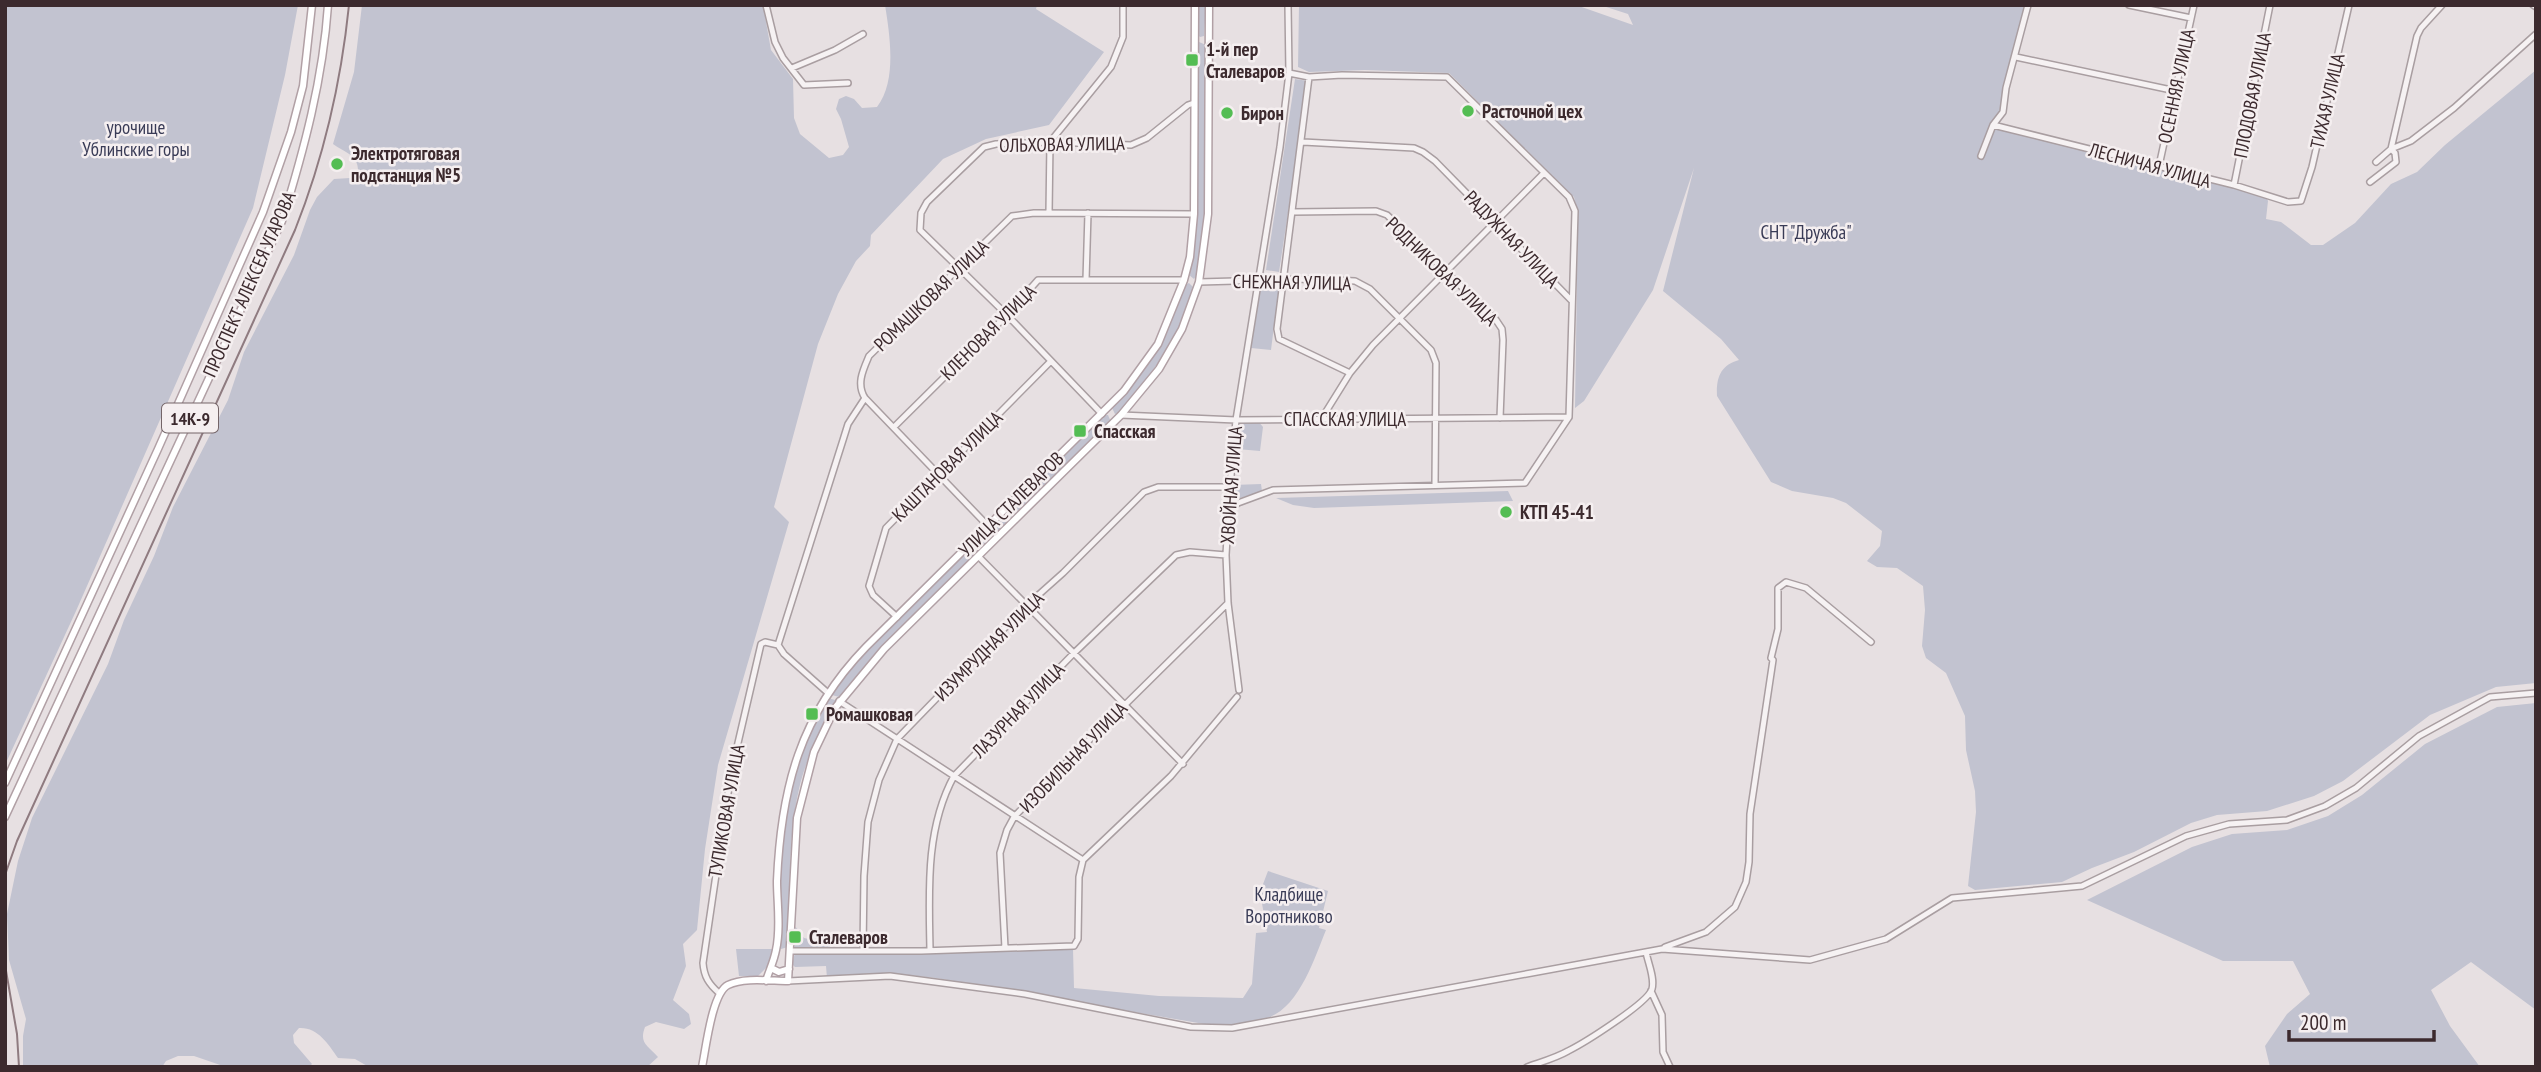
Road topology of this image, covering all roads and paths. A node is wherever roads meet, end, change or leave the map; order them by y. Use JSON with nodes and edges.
{"nodes":[{"id":1,"x":312,"y":5,"type":"edge"},
{"id":2,"x":328,"y":5,"type":"edge"},
{"id":3,"x":766,"y":5,"type":"edge"},
{"id":4,"x":1123,"y":5,"type":"edge"},
{"id":5,"x":1195,"y":5,"type":"edge"},
{"id":6,"x":1209,"y":5,"type":"edge"},
{"id":7,"x":1289,"y":5,"type":"edge"},
{"id":8,"x":2028,"y":5,"type":"edge"},
{"id":9,"x":2129,"y":5,"type":"edge"},
{"id":10,"x":2194,"y":5,"type":"edge"},
{"id":11,"x":2270,"y":5,"type":"edge"},
{"id":12,"x":2349,"y":5,"type":"edge"},
{"id":13,"x":2442,"y":5,"type":"edge"},
{"id":14,"x":2191,"y":18,"type":"junction"},
{"id":15,"x":2536,"y":33,"type":"edge"},
{"id":16,"x":863,"y":34,"type":"dead end"},
{"id":17,"x":1208,"y":39,"type":"junction"},
{"id":18,"x":1195,"y":40,"type":"junction"},
{"id":19,"x":2016,"y":57,"type":"junction"},
{"id":20,"x":792,"y":68,"type":"junction"},
{"id":21,"x":1289,"y":73,"type":"junction"},
{"id":22,"x":1309,"y":77,"type":"junction"},
{"id":23,"x":848,"y":83,"type":"dead end"},
{"id":24,"x":2176,"y":91,"type":"junction"},
{"id":25,"x":1194,"y":103,"type":"junction"},
{"id":26,"x":1993,"y":125,"type":"junction"},
{"id":27,"x":1050,"y":142,"type":"junction"},
{"id":28,"x":1303,"y":142,"type":"junction"},
{"id":29,"x":2391,"y":149,"type":"junction"},
{"id":30,"x":1981,"y":156,"type":"dead end"},
{"id":31,"x":2376,"y":162,"type":"dead end"},
{"id":32,"x":2159,"y":166,"type":"junction"},
{"id":33,"x":1544,"y":173,"type":"junction"},
{"id":34,"x":2370,"y":182,"type":"dead end"},
{"id":35,"x":2234,"y":185,"type":"junction"},
{"id":36,"x":2304,"y":195,"type":"joint"},
{"id":37,"x":1293,"y":212,"type":"junction"},
{"id":38,"x":1049,"y":213,"type":"junction"},
{"id":39,"x":1088,"y":213,"type":"junction"},
{"id":40,"x":1194,"y":214,"type":"junction"},
{"id":41,"x":1497,"y":223,"type":"junction"},
{"id":42,"x":960,"y":268,"type":"junction"},
{"id":43,"x":1446,"y":273,"type":"junction"},
{"id":44,"x":1282,"y":279,"type":"junction"},
{"id":45,"x":1086,"y":280,"type":"junction"},
{"id":46,"x":1184,"y":280,"type":"junction"},
{"id":47,"x":1259,"y":281,"type":"junction"},
{"id":48,"x":1199,"y":282,"type":"junction"},
{"id":49,"x":1571,"y":300,"type":"junction"},
{"id":50,"x":1007,"y":315,"type":"junction"},
{"id":51,"x":1399,"y":319,"type":"junction"},
{"id":52,"x":1051,"y":362,"type":"junction"},
{"id":53,"x":1350,"y":373,"type":"junction"},
{"id":54,"x":865,"y":398,"type":"junction"},
{"id":55,"x":1105,"y":412,"type":"junction"},
{"id":56,"x":1119,"y":417,"type":"junction"},
{"id":57,"x":1569,"y":417,"type":"junction"},
{"id":58,"x":1322,"y":418,"type":"junction"},
{"id":59,"x":1500,"y":418,"type":"junction"},
{"id":60,"x":1437,"y":419,"type":"junction"},
{"id":61,"x":1236,"y":420,"type":"junction"},
{"id":62,"x":894,"y":427,"type":"junction"},
{"id":63,"x":939,"y":475,"type":"junction"},
{"id":64,"x":1435,"y":485,"type":"junction"},
{"id":65,"x":1230,"y":487,"type":"junction"},
{"id":66,"x":1230,"y":509,"type":"junction"},
{"id":67,"x":988,"y":526,"type":"junction"},
{"id":68,"x":968,"y":547,"type":"junction"},
{"id":69,"x":1226,"y":555,"type":"junction"},
{"id":70,"x":978,"y":556,"type":"junction"},
{"id":71,"x":1227,"y":603,"type":"junction"},
{"id":72,"x":1026,"y":606,"type":"junction"},
{"id":73,"x":897,"y":617,"type":"junction"},
{"id":74,"x":1871,"y":642,"type":"dead end"},
{"id":75,"x":778,"y":645,"type":"junction"},
{"id":76,"x":1073,"y":654,"type":"junction"},
{"id":77,"x":828,"y":693,"type":"junction"},
{"id":78,"x":2536,"y":693,"type":"edge"},
{"id":79,"x":839,"y":701,"type":"junction"},
{"id":80,"x":1124,"y":704,"type":"junction"},
{"id":81,"x":897,"y":739,"type":"junction"},
{"id":82,"x":1183,"y":764,"type":"junction"},
{"id":83,"x":954,"y":776,"type":"junction"},
{"id":84,"x":5,"y":783,"type":"edge"},
{"id":85,"x":5,"y":817,"type":"edge"},
{"id":86,"x":1014,"y":817,"type":"junction"},
{"id":87,"x":1083,"y":860,"type":"junction"},
{"id":88,"x":1004,"y":948,"type":"junction"},
{"id":89,"x":1662,"y":948,"type":"junction"},
{"id":90,"x":776,"y":950,"type":"junction"},
{"id":91,"x":863,"y":950,"type":"junction"},
{"id":92,"x":930,"y":950,"type":"junction"},
{"id":93,"x":790,"y":951,"type":"junction"},
{"id":94,"x":1646,"y":952,"type":"junction"},
{"id":95,"x":771,"y":968,"type":"junction"},
{"id":96,"x":789,"y":969,"type":"junction"},
{"id":97,"x":766,"y":981,"type":"junction"},
{"id":98,"x":788,"y":981,"type":"junction"},
{"id":99,"x":1651,"y":991,"type":"junction"},
{"id":100,"x":719,"y":993,"type":"junction"},
{"id":101,"x":702,"y":1067,"type":"edge"},
{"id":102,"x":1527,"y":1067,"type":"edge"},
{"id":103,"x":1670,"y":1067,"type":"edge"}],
"edges":[{"from":1,"to":84,"type":"main road","name":"ПРОСПЕКТ АЛЕКСЕЯ УГАРОВА"},
{"from":2,"to":85,"type":"main road","name":"ПРОСПЕКТ АЛЕКСЕЯ УГАРОВА","number":"14К-9"},
{"from":3,"to":20,"type":"street"},
{"from":4,"to":27,"type":"street"},
{"from":5,"to":18,"type":"main road","name":"УЛИЦА СТАЛЕВАРОВ"},
{"from":6,"to":17,"type":"main road","name":"УЛИЦА СТАЛЕВАРОВ"},
{"from":7,"to":21,"type":"street","name":"ХВОЙНАЯ УЛИЦА"},
{"from":8,"to":19,"type":"street"},
{"from":9,"to":14,"type":"street"},
{"from":10,"to":14,"type":"street","name":"ОСЕННЯЯ УЛИЦА"},
{"from":11,"to":35,"type":"street","name":"ПЛОДОВАЯ УЛИЦА"},
{"from":12,"to":36,"type":"street","name":"ТИХАЯ УЛИЦА"},
{"from":13,"to":29,"type":"street"},
{"from":14,"to":24,"type":"street","name":"ОСЕННЯЯ УЛИЦА"},
{"from":15,"to":29,"type":"street"},
{"from":16,"to":20,"type":"street"},
{"from":17,"to":18,"type":"main road"},
{"from":17,"to":48,"type":"main road","name":"УЛИЦА СТАЛЕВАРОВ"},
{"from":18,"to":25,"type":"main road","name":"УЛИЦА СТАЛЕВАРОВ"},
{"from":19,"to":24,"type":"street"},
{"from":19,"to":26,"type":"street"},
{"from":20,"to":23,"type":"street"},
{"from":21,"to":22,"type":"street"},
{"from":21,"to":47,"type":"street","name":"ХВОЙНАЯ УЛИЦА"},
{"from":22,"to":28,"type":"street"},
{"from":22,"to":33,"type":"street"},
{"from":24,"to":32,"type":"street","name":"ОСЕННЯЯ УЛИЦА"},
{"from":25,"to":27,"type":"street","name":"ОЛЬХОВАЯ УЛИЦА"},
{"from":25,"to":40,"type":"main road","name":"УЛИЦА СТАЛЕВАРОВ"},
{"from":26,"to":30,"type":"street"},
{"from":26,"to":32,"type":"street","name":"ЛЕСНИЧАЯ УЛИЦА"},
{"from":27,"to":38,"type":"street"},
{"from":27,"to":42,"type":"street","name":"ОЛЬХОВАЯ УЛИЦА"},
{"from":28,"to":37,"type":"street"},
{"from":28,"to":41,"type":"street","name":"РАДУЖНАЯ УЛИЦА"},
{"from":29,"to":31,"type":"street"},
{"from":29,"to":34,"type":"street"},
{"from":32,"to":35,"type":"street","name":"ЛЕСНИЧАЯ УЛИЦА"},
{"from":33,"to":41,"type":"street"},
{"from":33,"to":49,"type":"street"},
{"from":35,"to":36,"type":"street","name":"ЛЕСНИЧАЯ УЛИЦА"},
{"from":37,"to":43,"type":"street","name":"РОДНИКОВАЯ УЛИЦА"},
{"from":37,"to":44,"type":"street"},
{"from":38,"to":39,"type":"street","name":"РОМАШКОВАЯ УЛИЦА"},
{"from":38,"to":42,"type":"street","name":"РОМАШКОВАЯ УЛИЦА"},
{"from":39,"to":40,"type":"street","name":"РОМАШКОВАЯ УЛИЦА"},
{"from":39,"to":45,"type":"street"},
{"from":40,"to":46,"type":"main road","name":"УЛИЦА СТАЛЕВАРОВ"},
{"from":41,"to":43,"type":"street"},
{"from":41,"to":49,"type":"street","name":"РАДУЖНАЯ УЛИЦА"},
{"from":42,"to":50,"type":"street"},
{"from":42,"to":54,"type":"street","name":"РОМАШКОВАЯ УЛИЦА"},
{"from":43,"to":51,"type":"street"},
{"from":43,"to":59,"type":"street","name":"РОДНИКОВАЯ УЛИЦА"},
{"from":44,"to":47,"type":"street","name":"СНЕЖНАЯ УЛИЦА"},
{"from":44,"to":51,"type":"street","name":"СНЕЖНАЯ УЛИЦА"},
{"from":44,"to":53,"type":"street"},
{"from":45,"to":46,"type":"street","name":"КЛЕНОВАЯ УЛИЦА"},
{"from":45,"to":50,"type":"street","name":"КЛЕНОВАЯ УЛИЦА"},
{"from":46,"to":48,"type":"main road"},
{"from":46,"to":55,"type":"main road","name":"УЛИЦА СТАЛЕВАРОВ"},
{"from":47,"to":48,"type":"street","name":"СНЕЖНАЯ УЛИЦА"},
{"from":47,"to":61,"type":"street","name":"ХВОЙНАЯ УЛИЦА"},
{"from":48,"to":56,"type":"main road","name":"УЛИЦА СТАЛЕВАРОВ"},
{"from":49,"to":57,"type":"street","name":"РАДУЖНАЯ УЛИЦА"},
{"from":50,"to":52,"type":"street"},
{"from":50,"to":62,"type":"street","name":"КЛЕНОВАЯ УЛИЦА"},
{"from":51,"to":53,"type":"street"},
{"from":51,"to":60,"type":"street","name":"СНЕЖНАЯ УЛИЦА"},
{"from":52,"to":55,"type":"street"},
{"from":52,"to":63,"type":"street","name":"КАШТАНОВАЯ УЛИЦА"},
{"from":53,"to":58,"type":"street"},
{"from":54,"to":62,"type":"street"},
{"from":54,"to":75,"type":"street","name":"РОМАШКОВАЯ УЛИЦА"},
{"from":55,"to":56,"type":"main road"},
{"from":55,"to":67,"type":"main road","name":"УЛИЦА СТАЛЕВАРОВ"},
{"from":56,"to":61,"type":"street","name":"СПАССКАЯ УЛИЦА"},
{"from":56,"to":70,"type":"main road","name":"УЛИЦА СТАЛЕВАРОВ"},
{"from":57,"to":59,"type":"street","name":"СПАССКАЯ УЛИЦА"},
{"from":57,"to":64,"type":"street"},
{"from":58,"to":60,"type":"street","name":"СПАССКАЯ УЛИЦА"},
{"from":58,"to":61,"type":"street","name":"СПАССКАЯ УЛИЦА"},
{"from":59,"to":60,"type":"street","name":"СПАССКАЯ УЛИЦА"},
{"from":60,"to":64,"type":"street","name":"СНЕЖНАЯ УЛИЦА"},
{"from":61,"to":65,"type":"street","name":"ХВОЙНАЯ УЛИЦА"},
{"from":62,"to":63,"type":"street"},
{"from":63,"to":67,"type":"street"},
{"from":63,"to":73,"type":"street","name":"КАШТАНОВАЯ УЛИЦА"},
{"from":64,"to":66,"type":"street"},
{"from":65,"to":66,"type":"street","name":"ХВОЙНАЯ УЛИЦА"},
{"from":65,"to":72,"type":"street","name":"ИЗУМРУДНАЯ УЛИЦА"},
{"from":66,"to":69,"type":"street","name":"ХВОЙНАЯ УЛИЦА"},
{"from":67,"to":68,"type":"main road","name":"УЛИЦА СТАЛЕВАРОВ"},
{"from":68,"to":70,"type":"main road"},
{"from":68,"to":73,"type":"main road","name":"УЛИЦА СТАЛЕВАРОВ"},
{"from":69,"to":71,"type":"street","name":"ХВОЙНАЯ УЛИЦА"},
{"from":69,"to":76,"type":"street","name":"ЛАЗУРНАЯ УЛИЦА"},
{"from":70,"to":72,"type":"street"},
{"from":70,"to":79,"type":"main road","name":"УЛИЦА СТАЛЕВАРОВ"},
{"from":71,"to":80,"type":"street","name":"ИЗОБИЛЬНАЯ УЛИЦА"},
{"from":71,"to":82,"type":"street","name":"ХВОЙНАЯ УЛИЦА"},
{"from":72,"to":76,"type":"street"},
{"from":72,"to":81,"type":"street","name":"ИЗУМРУДНАЯ УЛИЦА"},
{"from":73,"to":77,"type":"main road","name":"УЛИЦА СТАЛЕВАРОВ"},
{"from":74,"to":89,"type":"street"},
{"from":75,"to":77,"type":"street"},
{"from":75,"to":100,"type":"street","name":"ТУПИКОВАЯ УЛИЦА"},
{"from":76,"to":80,"type":"street"},
{"from":76,"to":83,"type":"street","name":"ЛАЗУРНАЯ УЛИЦА"},
{"from":77,"to":79,"type":"main road"},
{"from":77,"to":90,"type":"main road","name":"УЛИЦА СТАЛЕВАРОВ"},
{"from":78,"to":89,"type":"street"},
{"from":79,"to":81,"type":"street"},
{"from":79,"to":93,"type":"main road","name":"УЛИЦА СТАЛЕВАРОВ"},
{"from":80,"to":82,"type":"street"},
{"from":80,"to":86,"type":"street","name":"ИЗОБИЛЬНАЯ УЛИЦА"},
{"from":81,"to":83,"type":"street"},
{"from":81,"to":91,"type":"street","name":"ИЗУМРУДНАЯ УЛИЦА"},
{"from":82,"to":87,"type":"street","name":"ХВОЙНАЯ УЛИЦА"},
{"from":83,"to":86,"type":"street"},
{"from":83,"to":92,"type":"street","name":"ЛАЗУРНАЯ УЛИЦА"},
{"from":86,"to":87,"type":"street"},
{"from":86,"to":88,"type":"street","name":"ИЗОБИЛЬНАЯ УЛИЦА"},
{"from":87,"to":88,"type":"street"},
{"from":88,"to":92,"type":"street"},
{"from":89,"to":94,"type":"street"},
{"from":90,"to":93,"type":"main road"},
{"from":90,"to":95,"type":"main road","name":"УЛИЦА СТАЛЕВАРОВ"},
{"from":91,"to":92,"type":"street"},
{"from":91,"to":93,"type":"street"},
{"from":93,"to":96,"type":"main road","name":"УЛИЦА СТАЛЕВАРОВ"},
{"from":94,"to":98,"type":"street"},
{"from":94,"to":99,"type":"street"},
{"from":95,"to":96,"type":"main road"},
{"from":95,"to":97,"type":"main road","name":"УЛИЦА СТАЛЕВАРОВ"},
{"from":96,"to":98,"type":"main road","name":"УЛИЦА СТАЛЕВАРОВ"},
{"from":97,"to":98,"type":"main road"},
{"from":97,"to":100,"type":"main road"},
{"from":99,"to":102,"type":"street"},
{"from":99,"to":103,"type":"street"},
{"from":100,"to":101,"type":"main road"}]}
